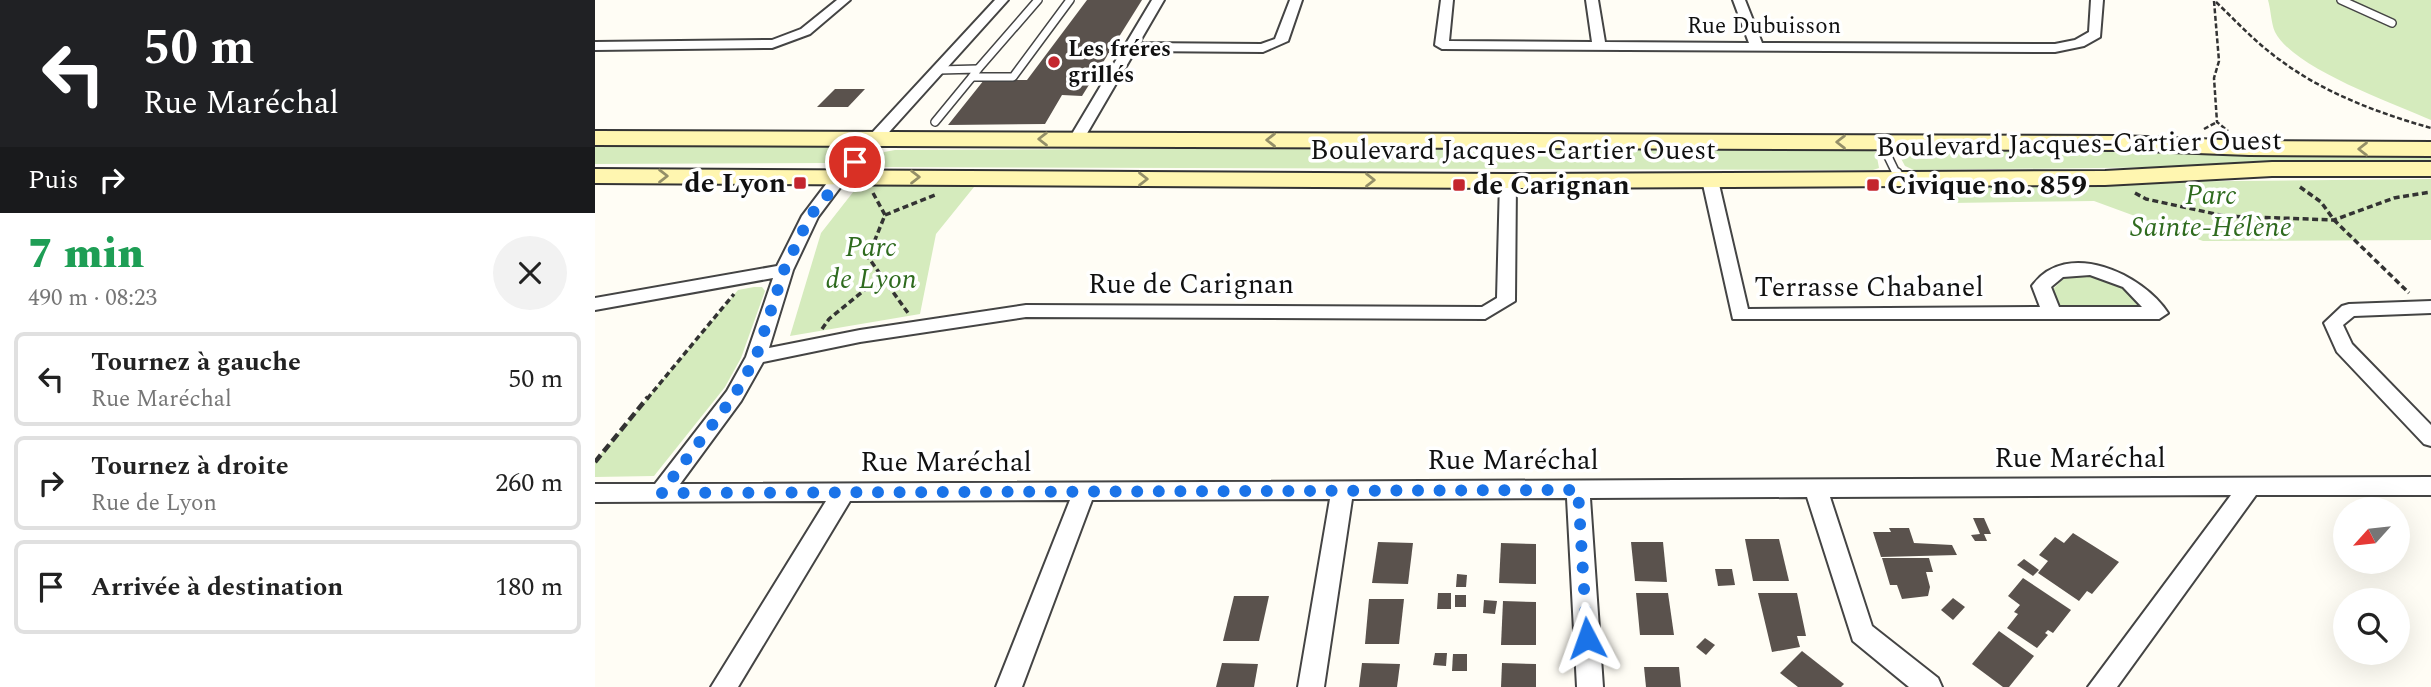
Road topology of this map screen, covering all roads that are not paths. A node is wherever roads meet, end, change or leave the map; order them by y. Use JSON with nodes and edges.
{"nodes":[{"id":1,"x":844,"y":0,"type":"edge"},
{"id":2,"x":1002,"y":0,"type":"edge"},
{"id":3,"x":1038,"y":0,"type":"edge"},
{"id":4,"x":1070,"y":0,"type":"edge"},
{"id":5,"x":1158,"y":0,"type":"edge"},
{"id":6,"x":1296,"y":0,"type":"edge"},
{"id":7,"x":1447,"y":0,"type":"edge"},
{"id":8,"x":1592,"y":0,"type":"edge"},
{"id":9,"x":1739,"y":0,"type":"edge"},
{"id":10,"x":2097,"y":0,"type":"edge"},
{"id":11,"x":2341,"y":0,"type":"edge"},
{"id":12,"x":2392,"y":23,"type":"dead end"},
{"id":13,"x":595,"y":46,"type":"edge"},
{"id":14,"x":1599,"y":46,"type":"junction"},
{"id":15,"x":1130,"y":47,"type":"junction"},
{"id":16,"x":1757,"y":47,"type":"junction"},
{"id":17,"x":939,"y":69,"type":"junction"},
{"id":18,"x":978,"y":69,"type":"junction"},
{"id":19,"x":972,"y":77,"type":"junction"},
{"id":20,"x":935,"y":122,"type":"dead end"},
{"id":21,"x":595,"y":138,"type":"edge"},
{"id":22,"x":877,"y":138,"type":"junction"},
{"id":23,"x":1077,"y":139,"type":"junction"},
{"id":24,"x":1881,"y":142,"type":"junction"},
{"id":25,"x":2431,"y":149,"type":"edge"},
{"id":26,"x":2431,"y":169,"type":"edge"},
{"id":27,"x":595,"y":176,"type":"edge"},
{"id":28,"x":839,"y":177,"type":"junction"},
{"id":29,"x":1899,"y":178,"type":"junction"},
{"id":30,"x":1710,"y":180,"type":"junction"},
{"id":31,"x":1508,"y":181,"type":"junction"},
{"id":32,"x":784,"y":270,"type":"junction"},
{"id":33,"x":595,"y":304,"type":"edge"},
{"id":34,"x":2427,"y":307,"type":"edge"},
{"id":35,"x":2052,"y":314,"type":"junction"},
{"id":36,"x":756,"y":357,"type":"junction"},
{"id":37,"x":2431,"y":439,"type":"edge"},
{"id":38,"x":2431,"y":486,"type":"edge"},
{"id":39,"x":2250,"y":487,"type":"junction"},
{"id":40,"x":1817,"y":489,"type":"junction"},
{"id":41,"x":1578,"y":490,"type":"junction"},
{"id":42,"x":1342,"y":491,"type":"junction"},
{"id":43,"x":1084,"y":492,"type":"junction"},
{"id":44,"x":661,"y":493,"type":"junction"},
{"id":45,"x":843,"y":493,"type":"junction"},
{"id":46,"x":595,"y":494,"type":"edge"},
{"id":47,"x":724,"y":687,"type":"edge"},
{"id":48,"x":1009,"y":687,"type":"edge"},
{"id":49,"x":1311,"y":687,"type":"edge"},
{"id":50,"x":1590,"y":687,"type":"edge"},
{"id":51,"x":1929,"y":687,"type":"edge"},
{"id":52,"x":2101,"y":687,"type":"edge"}],
"edges":[{"from":1,"to":13,"type":"street"},
{"from":2,"to":17,"type":"street"},
{"from":3,"to":18,"type":"lane"},
{"from":4,"to":19,"type":"lane"},
{"from":5,"to":15,"type":"street"},
{"from":6,"to":15,"type":"street"},
{"from":7,"to":14,"type":"street","name":"Rue Dubuisson"},
{"from":8,"to":14,"type":"street"},
{"from":9,"to":16,"type":"street"},
{"from":10,"to":16,"type":"street","name":"Rue Dubuisson"},
{"from":11,"to":12,"type":"lane"},
{"from":14,"to":16,"type":"street","name":"Rue Dubuisson"},
{"from":15,"to":23,"type":"street"},
{"from":17,"to":18,"type":"lane"},
{"from":17,"to":22,"type":"street"},
{"from":18,"to":19,"type":"lane"},
{"from":19,"to":20,"type":"lane"},
{"from":21,"to":22,"type":"main road","name":"Boulevard Jacques-Cartier Ouest"},
{"from":23,"to":22,"type":"main road","name":"Boulevard Jacques-Cartier Ouest","one_way":true},
{"from":22,"to":28,"type":"street"},
{"from":24,"to":23,"type":"main road","name":"Boulevard Jacques-Cartier Ouest","one_way":true},
{"from":25,"to":24,"type":"main road","name":"Boulevard Jacques-Cartier Ouest","one_way":true},
{"from":24,"to":29,"type":"lane"},
{"from":26,"to":29,"type":"main road","name":"Boulevard Jacques-Cartier Ouest"},
{"from":27,"to":28,"type":"main road","name":"Boulevard Jacques-Cartier Ouest","one_way":true},
{"from":28,"to":31,"type":"main road","name":"Boulevard Jacques-Cartier Ouest","one_way":true},
{"from":28,"to":32,"type":"street"},
{"from":29,"to":30,"type":"main road","name":"Boulevard Jacques-Cartier Ouest"},
{"from":30,"to":31,"type":"main road","name":"Boulevard Jacques-Cartier Ouest"},
{"from":30,"to":35,"type":"street","name":"Terrasse Chabanel"},
{"from":31,"to":36,"type":"street","name":"Rue de Carignan"},
{"from":32,"to":33,"type":"street"},
{"from":32,"to":36,"type":"street"},
{"from":34,"to":37,"type":"street"},
{"from":35,"to":35,"type":"street","name":"Terrasse Chabanel"},
{"from":36,"to":44,"type":"street"},
{"from":38,"to":39,"type":"street","name":"Rue Maréchal"},
{"from":39,"to":40,"type":"street","name":"Rue Maréchal"},
{"from":39,"to":52,"type":"street"},
{"from":40,"to":41,"type":"street","name":"Rue Maréchal"},
{"from":40,"to":51,"type":"street"},
{"from":41,"to":42,"type":"street","name":"Rue Maréchal"},
{"from":41,"to":50,"type":"street"},
{"from":42,"to":43,"type":"street","name":"Rue Maréchal"},
{"from":42,"to":49,"type":"street"},
{"from":43,"to":45,"type":"street","name":"Rue Maréchal"},
{"from":43,"to":48,"type":"street"},
{"from":44,"to":45,"type":"street","name":"Rue Maréchal"},
{"from":44,"to":46,"type":"street","name":"Rue Maréchal"},
{"from":45,"to":47,"type":"street"}]}
